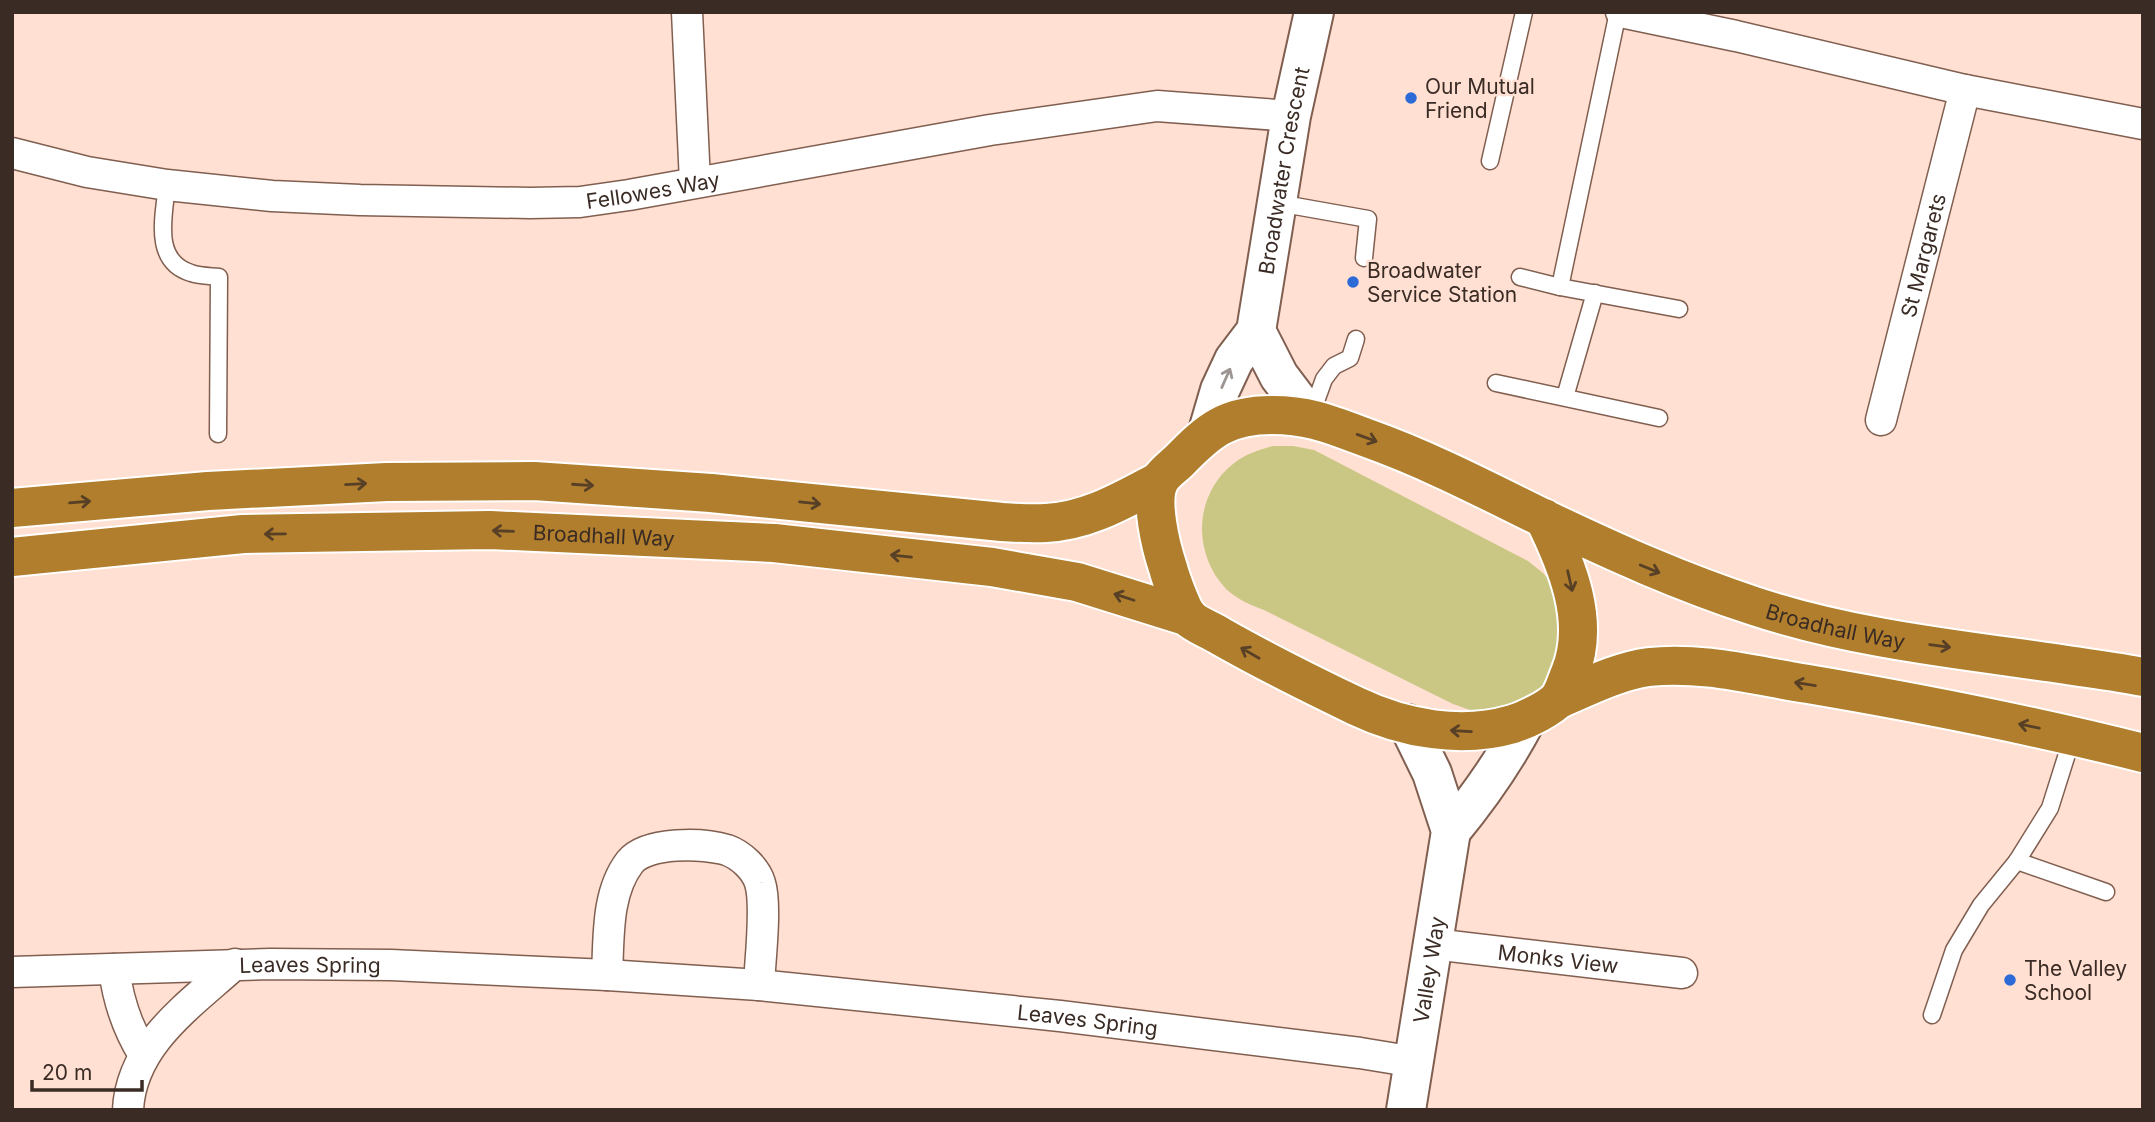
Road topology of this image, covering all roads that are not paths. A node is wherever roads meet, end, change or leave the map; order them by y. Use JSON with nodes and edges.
{"nodes":[{"id":1,"x":687,"y":12,"type":"edge"},
{"id":2,"x":1314,"y":12,"type":"edge"},
{"id":3,"x":1524,"y":12,"type":"edge"},
{"id":4,"x":1619,"y":12,"type":"edge"},
{"id":5,"x":1738,"y":24,"type":"edge"},
{"id":6,"x":1965,"y":90,"type":"junction"},
{"id":7,"x":1291,"y":117,"type":"junction"},
{"id":8,"x":2143,"y":124,"type":"edge"},
{"id":9,"x":12,"y":153,"type":"edge"},
{"id":10,"x":1490,"y":161,"type":"dead end"},
{"id":11,"x":695,"y":182,"type":"junction"},
{"id":12,"x":167,"y":186,"type":"junction"},
{"id":13,"x":1278,"y":203,"type":"junction"},
{"id":14,"x":1364,"y":258,"type":"dead end"},
{"id":15,"x":1520,"y":277,"type":"dead end"},
{"id":16,"x":1560,"y":287,"type":"junction"},
{"id":17,"x":1595,"y":293,"type":"junction"},
{"id":18,"x":1679,"y":309,"type":"dead end"},
{"id":19,"x":1256,"y":331,"type":"junction"},
{"id":20,"x":1356,"y":339,"type":"dead end"},
{"id":21,"x":1496,"y":383,"type":"dead end"},
{"id":22,"x":1565,"y":397,"type":"junction"},
{"id":23,"x":1310,"y":418,"type":"junction"},
{"id":24,"x":1658,"y":418,"type":"dead end"},
{"id":25,"x":1881,"y":419,"type":"dead end"},
{"id":26,"x":1208,"y":431,"type":"junction"},
{"id":27,"x":218,"y":434,"type":"dead end"},
{"id":28,"x":1159,"y":481,"type":"junction"},
{"id":29,"x":12,"y":508,"type":"edge"},
{"id":30,"x":1544,"y":518,"type":"junction"},
{"id":31,"x":12,"y":556,"type":"edge"},
{"id":32,"x":1189,"y":617,"type":"junction"},
{"id":33,"x":2143,"y":677,"type":"edge"},
{"id":34,"x":1559,"y":699,"type":"junction"},
{"id":35,"x":1526,"y":720,"type":"junction"},
{"id":36,"x":1408,"y":724,"type":"junction"},
{"id":37,"x":2073,"y":736,"type":"junction"},
{"id":38,"x":2143,"y":753,"type":"edge"},
{"id":39,"x":1451,"y":831,"type":"junction"},
{"id":40,"x":2017,"y":861,"type":"junction"},
{"id":41,"x":2106,"y":892,"type":"dead end"},
{"id":42,"x":1433,"y":944,"type":"junction"},
{"id":43,"x":235,"y":964,"type":"junction"},
{"id":44,"x":114,"y":969,"type":"junction"},
{"id":45,"x":12,"y":972,"type":"edge"},
{"id":46,"x":1682,"y":973,"type":"dead end"},
{"id":47,"x":607,"y":975,"type":"junction"},
{"id":48,"x":759,"y":985,"type":"junction"},
{"id":49,"x":1932,"y":1015,"type":"dead end"},
{"id":50,"x":144,"y":1055,"type":"junction"},
{"id":51,"x":1415,"y":1062,"type":"junction"},
{"id":52,"x":128,"y":1110,"type":"edge"},
{"id":53,"x":1406,"y":1110,"type":"edge"}],
"edges":[{"from":1,"to":11,"type":"street"},
{"from":2,"to":7,"type":"street","name":"Broadwater Crescent"},
{"from":3,"to":10,"type":"lane"},
{"from":4,"to":5,"type":"street"},
{"from":4,"to":16,"type":"lane"},
{"from":5,"to":6,"type":"street"},
{"from":6,"to":8,"type":"street"},
{"from":6,"to":25,"type":"street","name":"St Margarets"},
{"from":7,"to":11,"type":"street","name":"Fellowes Way"},
{"from":7,"to":13,"type":"street","name":"Broadwater Crescent"},
{"from":9,"to":12,"type":"street","name":"Fellowes Way"},
{"from":11,"to":12,"type":"street","name":"Fellowes Way"},
{"from":12,"to":27,"type":"lane"},
{"from":13,"to":14,"type":"lane"},
{"from":13,"to":19,"type":"street","name":"Broadwater Crescent"},
{"from":15,"to":16,"type":"lane"},
{"from":16,"to":17,"type":"lane"},
{"from":17,"to":18,"type":"lane"},
{"from":17,"to":22,"type":"lane"},
{"from":19,"to":23,"type":"street"},
{"from":26,"to":19,"type":"street","name":"Broadwater Crescent","one_way":true},
{"from":20,"to":23,"type":"lane"},
{"from":21,"to":22,"type":"lane"},
{"from":22,"to":24,"type":"lane"},
{"from":23,"to":26,"type":"highway","name":"Broadhall Way"},
{"from":23,"to":30,"type":"highway","name":"Broadhall Way","one_way":true},
{"from":26,"to":28,"type":"highway"},
{"from":29,"to":28,"type":"highway","one_way":true},
{"from":28,"to":32,"type":"highway"},
{"from":30,"to":33,"type":"highway","name":"Broadhall Way","one_way":true},
{"from":30,"to":34,"type":"highway","one_way":true},
{"from":32,"to":31,"type":"highway","name":"Broadhall Way","one_way":true},
{"from":36,"to":32,"type":"highway","name":"Broadhall Way","one_way":true},
{"from":34,"to":35,"type":"highway","name":"Broadhall Way"},
{"from":37,"to":34,"type":"highway","one_way":true},
{"from":35,"to":36,"type":"highway","name":"Broadhall Way","one_way":true},
{"from":35,"to":39,"type":"street","name":"Valley Way"},
{"from":36,"to":39,"type":"street","name":"Valley Way"},
{"from":37,"to":38,"type":"highway"},
{"from":37,"to":40,"type":"lane"},
{"from":39,"to":42,"type":"street","name":"Valley Way"},
{"from":40,"to":41,"type":"lane"},
{"from":40,"to":49,"type":"lane"},
{"from":42,"to":46,"type":"street","name":"Monks View"},
{"from":42,"to":51,"type":"street","name":"Valley Way"},
{"from":43,"to":44,"type":"street","name":"Leaves Spring"},
{"from":43,"to":47,"type":"street","name":"Leaves Spring"},
{"from":43,"to":50,"type":"street"},
{"from":44,"to":45,"type":"street","name":"Leaves Spring"},
{"from":44,"to":50,"type":"street"},
{"from":47,"to":48,"type":"street","name":"Leaves Spring"},
{"from":47,"to":48,"type":"street"},
{"from":48,"to":51,"type":"street","name":"Leaves Spring"},
{"from":50,"to":52,"type":"street"},
{"from":51,"to":53,"type":"street","name":"Valley Way"}]}
